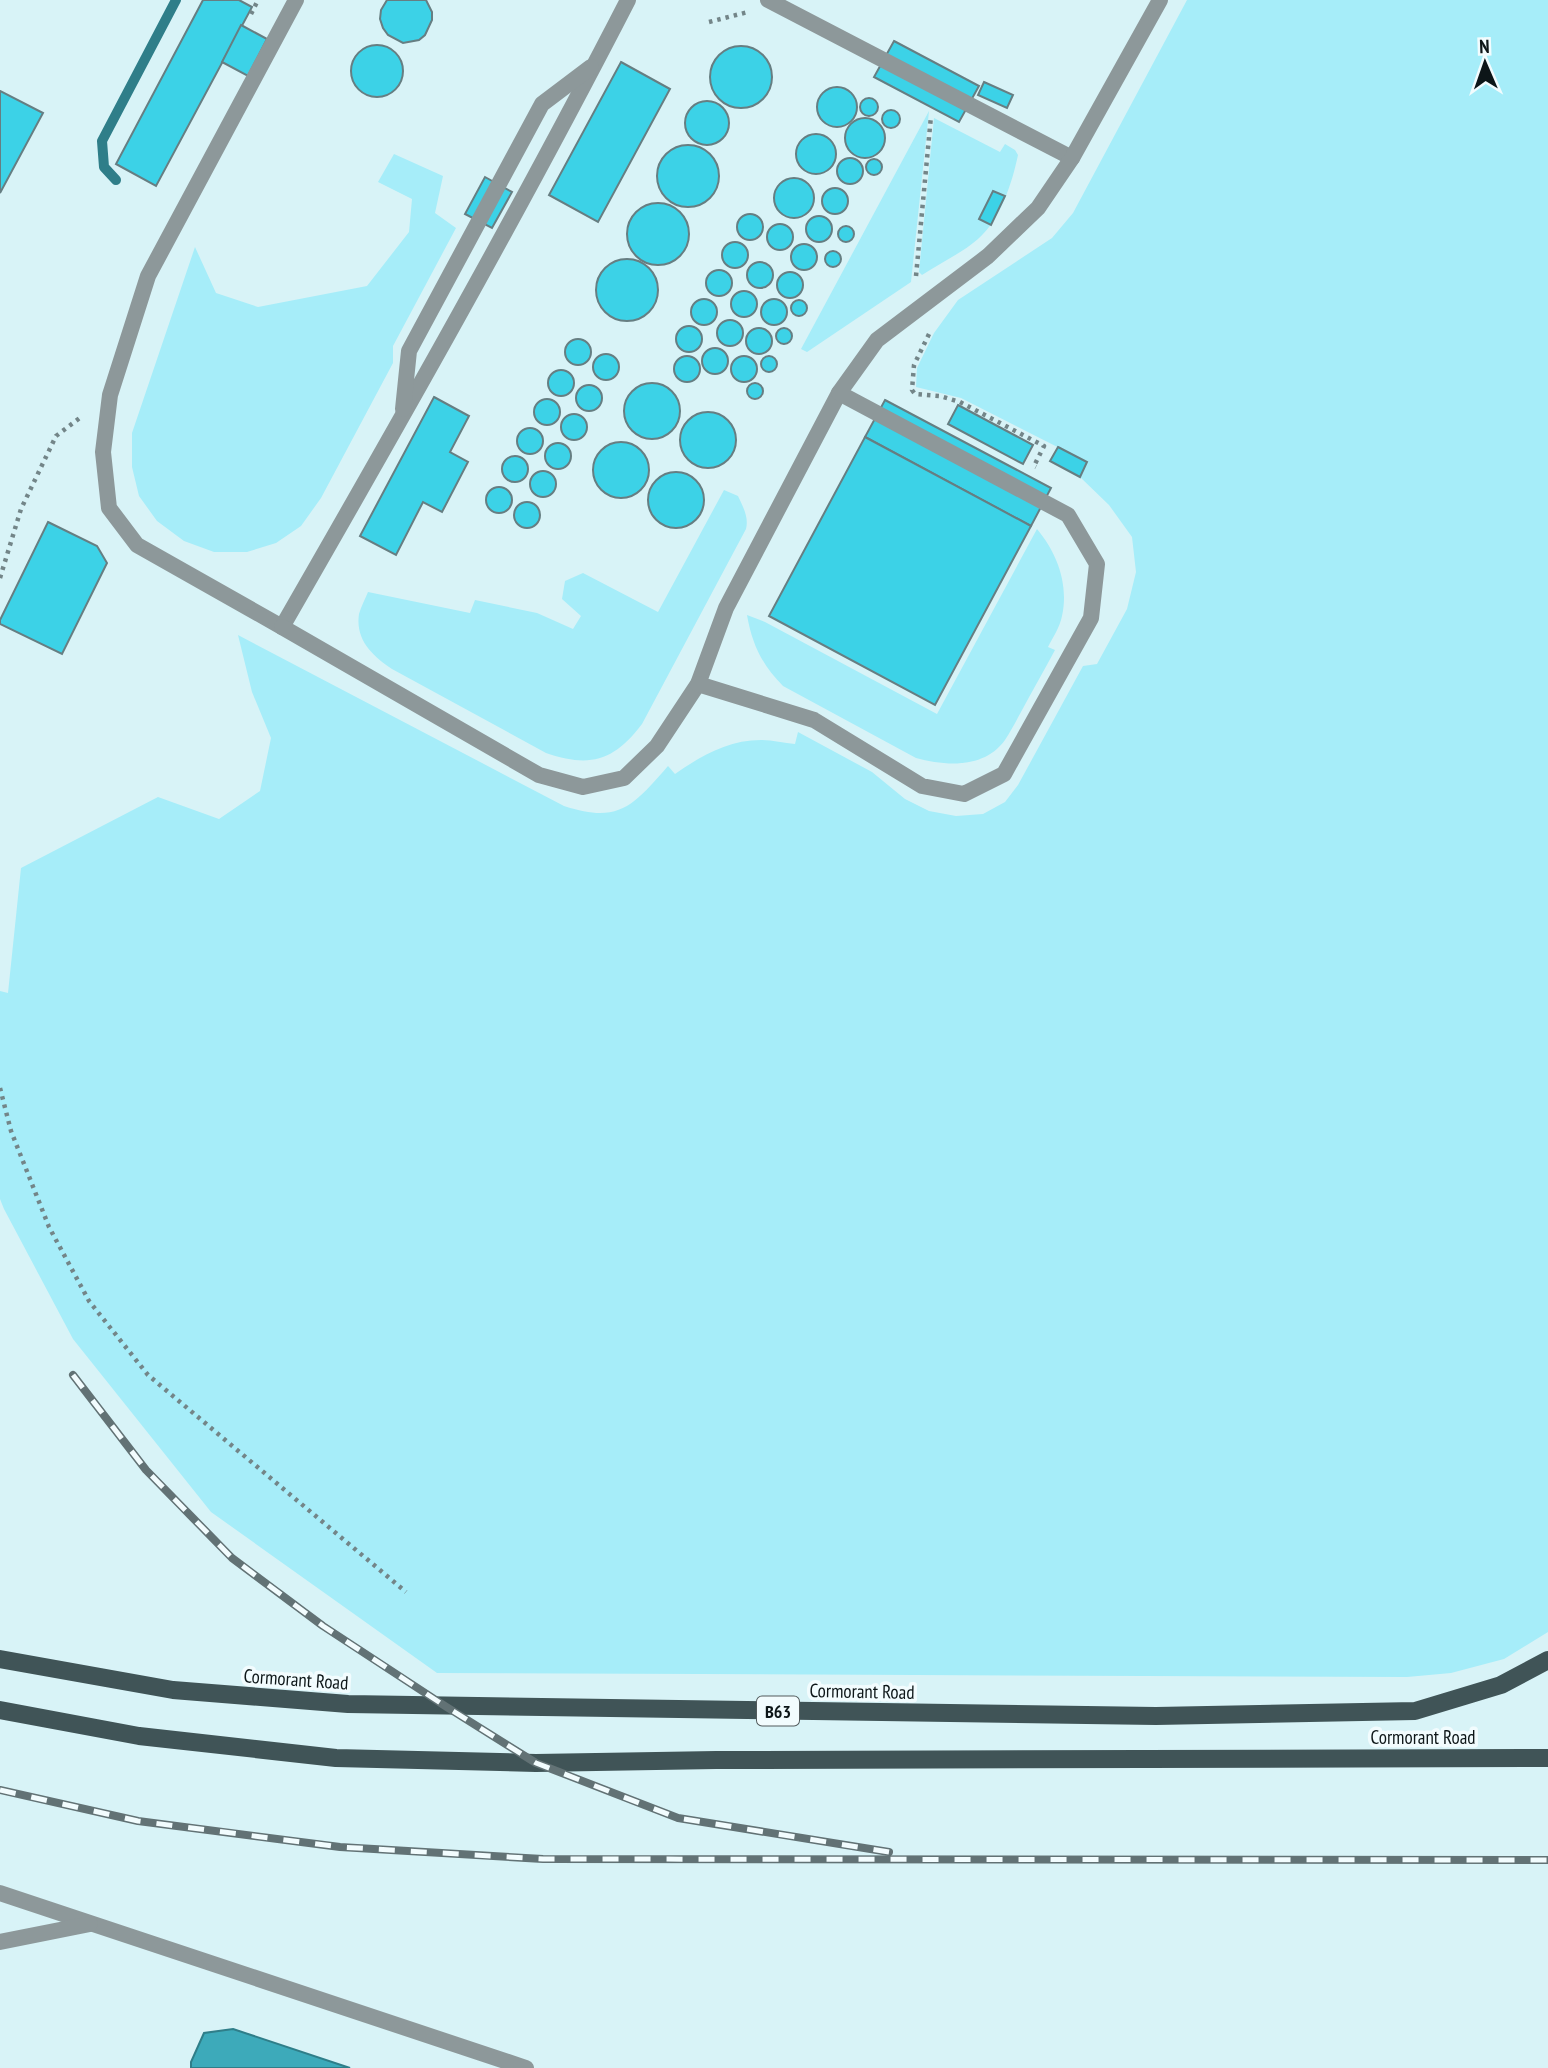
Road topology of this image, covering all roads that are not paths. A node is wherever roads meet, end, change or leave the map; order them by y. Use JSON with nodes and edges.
{"nodes":[{"id":1,"x":296,"y":0,"type":"edge"},
{"id":2,"x":628,"y":0,"type":"edge"},
{"id":3,"x":768,"y":0,"type":"edge"},
{"id":4,"x":1160,"y":0,"type":"edge"},
{"id":5,"x":596,"y":63,"type":"junction"},
{"id":6,"x":1072,"y":158,"type":"junction"},
{"id":7,"x":839,"y":393,"type":"junction"},
{"id":8,"x":403,"y":417,"type":"junction"},
{"id":9,"x":282,"y":627,"type":"junction"},
{"id":10,"x":698,"y":684,"type":"junction"},
{"id":11,"x":0,"y":1659,"type":"edge"},
{"id":12,"x":1548,"y":1660,"type":"edge"},
{"id":13,"x":0,"y":1710,"type":"edge"},
{"id":14,"x":1548,"y":1758,"type":"edge"},
{"id":15,"x":0,"y":1893,"type":"edge"},
{"id":16,"x":93,"y":1923,"type":"junction"},
{"id":17,"x":0,"y":1942,"type":"edge"},
{"id":18,"x":526,"y":2068,"type":"edge"}],
"edges":[{"from":1,"to":9,"type":"lane"},
{"from":2,"to":5,"type":"lane"},
{"from":3,"to":6,"type":"lane"},
{"from":4,"to":6,"type":"lane"},
{"from":5,"to":8,"type":"lane"},
{"from":5,"to":8,"type":"lane"},
{"from":6,"to":7,"type":"lane"},
{"from":7,"to":10,"type":"lane"},
{"from":7,"to":10,"type":"lane"},
{"from":8,"to":9,"type":"lane"},
{"from":9,"to":10,"type":"lane"},
{"from":11,"to":12,"type":"main road","name":"Cormorant Road","number":"B63"},
{"from":13,"to":14,"type":"main road","name":"Cormorant Road"},
{"from":15,"to":16,"type":"lane"},
{"from":16,"to":17,"type":"lane"},
{"from":16,"to":18,"type":"lane"}]}
